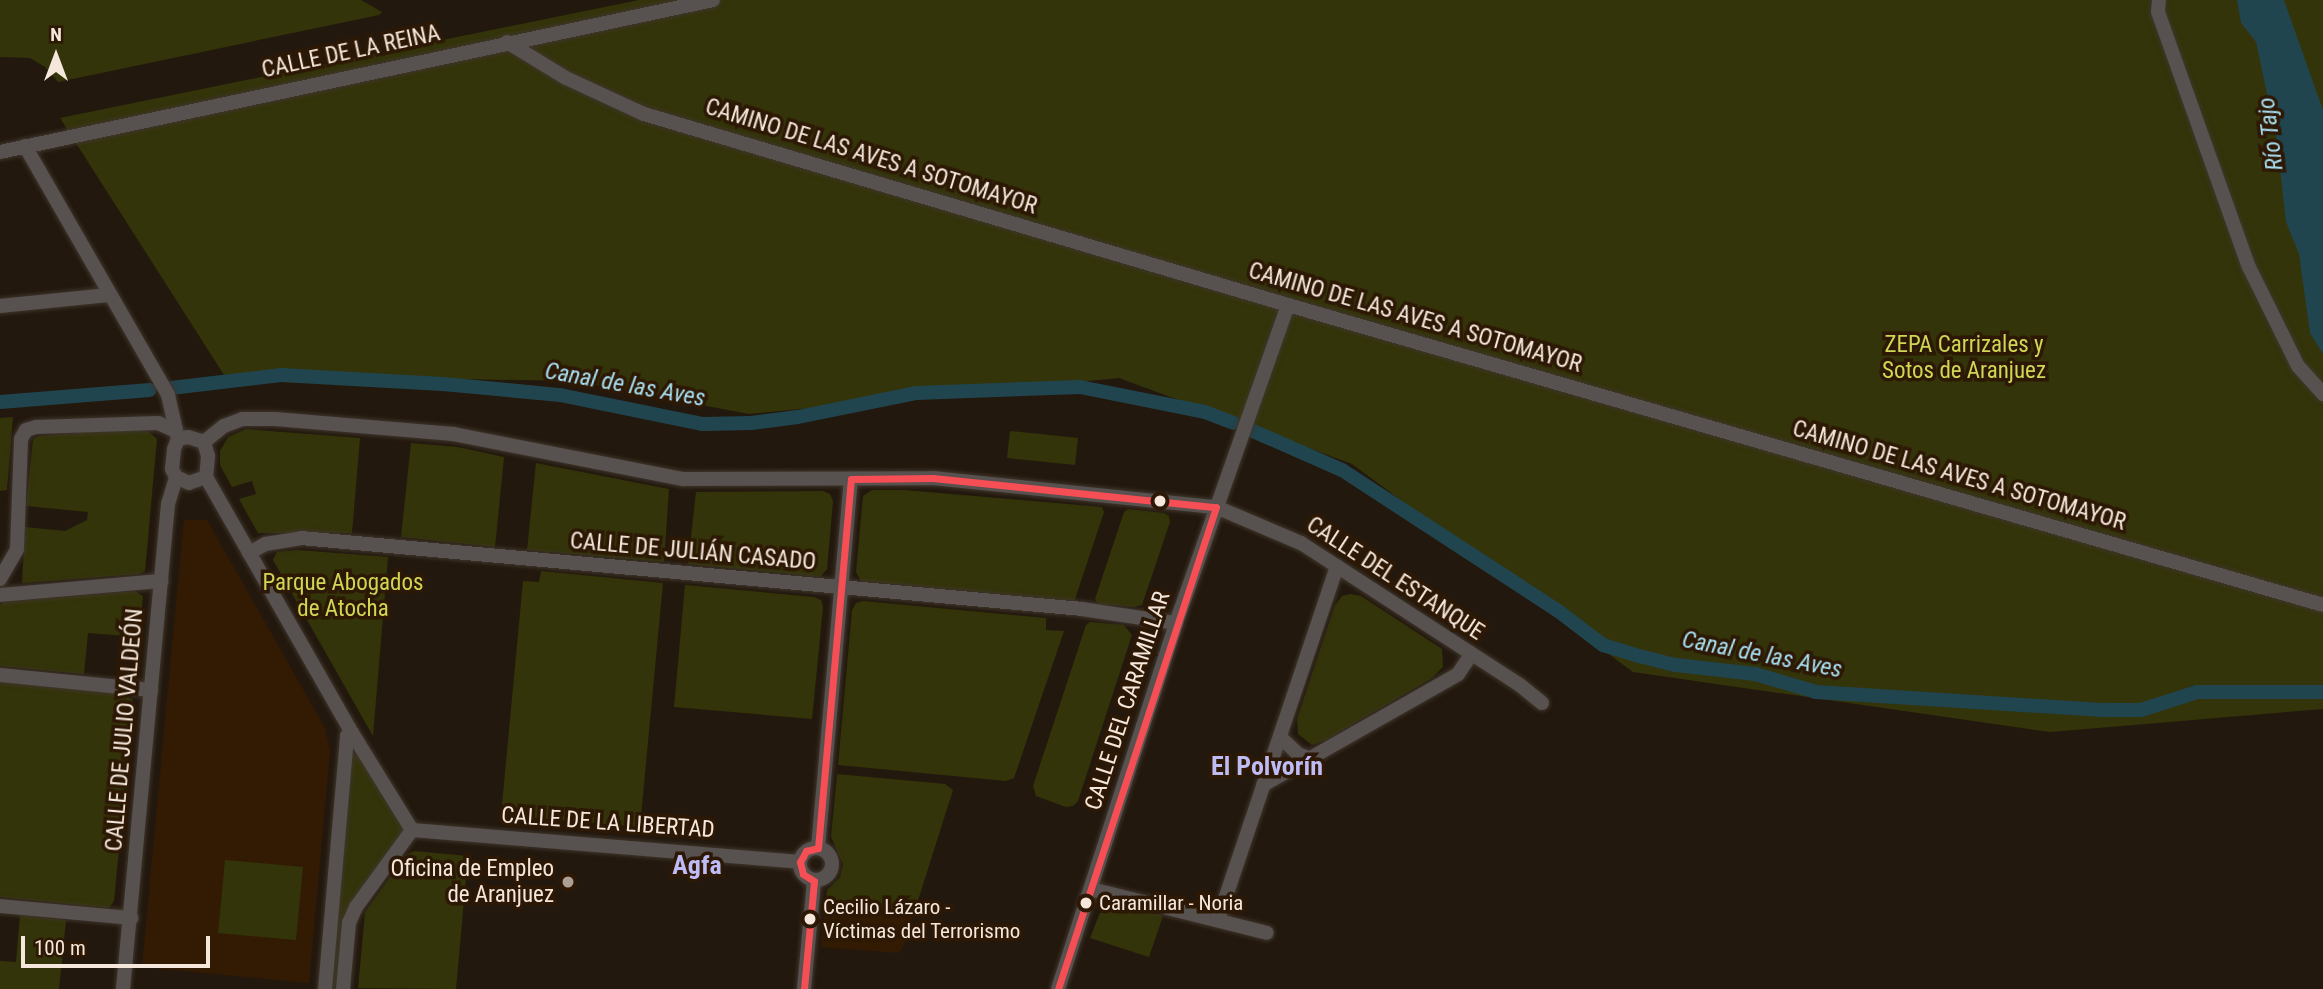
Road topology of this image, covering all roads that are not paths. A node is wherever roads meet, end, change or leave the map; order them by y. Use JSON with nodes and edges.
{"nodes":[{"id":1,"x":713,"y":0,"type":"edge"},
{"id":2,"x":2159,"y":0,"type":"edge"},
{"id":3,"x":507,"y":42,"type":"junction"},
{"id":4,"x":24,"y":146,"type":"junction"},
{"id":5,"x":0,"y":152,"type":"edge"},
{"id":6,"x":108,"y":295,"type":"junction"},
{"id":7,"x":1288,"y":305,"type":"junction"},
{"id":8,"x":0,"y":306,"type":"edge"},
{"id":9,"x":2323,"y":394,"type":"edge"},
{"id":10,"x":177,"y":435,"type":"junction"},
{"id":11,"x":204,"y":442,"type":"junction"},
{"id":12,"x":176,"y":477,"type":"junction"},
{"id":13,"x":206,"y":477,"type":"junction"},
{"id":14,"x":851,"y":479,"type":"junction"},
{"id":15,"x":1216,"y":507,"type":"junction"},
{"id":16,"x":249,"y":553,"type":"junction"},
{"id":17,"x":1337,"y":567,"type":"junction"},
{"id":18,"x":0,"y":579,"type":"edge"},
{"id":19,"x":161,"y":581,"type":"junction"},
{"id":20,"x":841,"y":589,"type":"junction"},
{"id":21,"x":0,"y":595,"type":"edge"},
{"id":22,"x":2323,"y":605,"type":"edge"},
{"id":23,"x":1177,"y":623,"type":"junction"},
{"id":24,"x":1471,"y":655,"type":"junction"},
{"id":25,"x":0,"y":675,"type":"edge"},
{"id":26,"x":151,"y":690,"type":"junction"},
{"id":27,"x":1542,"y":703,"type":"dead end"},
{"id":28,"x":352,"y":733,"type":"junction"},
{"id":29,"x":1280,"y":737,"type":"junction"},
{"id":30,"x":1311,"y":760,"type":"junction"},
{"id":31,"x":1263,"y":785,"type":"junction"},
{"id":32,"x":412,"y":830,"type":"junction"},
{"id":33,"x":818,"y":848,"type":"junction"},
{"id":34,"x":800,"y":862,"type":"junction"},
{"id":35,"x":814,"y":881,"type":"junction"},
{"id":36,"x":1091,"y":889,"type":"junction"},
{"id":37,"x":0,"y":906,"type":"edge"},
{"id":38,"x":131,"y":918,"type":"junction"},
{"id":39,"x":1218,"y":920,"type":"junction"},
{"id":40,"x":1267,"y":933,"type":"dead end"},
{"id":41,"x":123,"y":989,"type":"edge"},
{"id":42,"x":325,"y":989,"type":"edge"},
{"id":43,"x":343,"y":989,"type":"edge"},
{"id":44,"x":804,"y":989,"type":"edge"},
{"id":45,"x":1058,"y":989,"type":"edge"}],
"edges":[{"from":1,"to":3,"type":"street","name":"CALLE DE LA REINA"},
{"from":2,"to":9,"type":"street"},
{"from":3,"to":4,"type":"street","name":"CALLE DE LA REINA"},
{"from":3,"to":7,"type":"street","name":"CAMINO DE LAS AVES A SOTOMAYOR"},
{"from":4,"to":5,"type":"street","name":"CALLE DE LA REINA"},
{"from":4,"to":6,"type":"street"},
{"from":6,"to":8,"type":"street"},
{"from":6,"to":10,"type":"street"},
{"from":7,"to":15,"type":"street","name":"CALLE DEL CARAMILLAR"},
{"from":7,"to":22,"type":"street","name":"CAMINO DE LAS AVES A SOTOMAYOR"},
{"from":10,"to":11,"type":"street"},
{"from":10,"to":12,"type":"street"},
{"from":10,"to":18,"type":"street"},
{"from":11,"to":13,"type":"street"},
{"from":11,"to":14,"type":"street","name":"CALLE DEL ESTANQUE"},
{"from":12,"to":13,"type":"street"},
{"from":12,"to":19,"type":"street","name":"CALLE DE JULIO VALDEÓN"},
{"from":13,"to":16,"type":"street"},
{"from":14,"to":15,"type":"street","name":"CALLE DEL ESTANQUE"},
{"from":14,"to":20,"type":"street"},
{"from":15,"to":17,"type":"street","name":"CALLE DEL ESTANQUE"},
{"from":15,"to":23,"type":"street","name":"CALLE DEL CARAMILLAR"},
{"from":16,"to":20,"type":"street","name":"CALLE DE JULIÁN CASADO"},
{"from":16,"to":28,"type":"street"},
{"from":17,"to":24,"type":"street","name":"CALLE DEL ESTANQUE"},
{"from":17,"to":29,"type":"street"},
{"from":19,"to":21,"type":"street"},
{"from":19,"to":26,"type":"street","name":"CALLE DE JULIO VALDEÓN"},
{"from":20,"to":23,"type":"street","name":"CALLE DE JULIÁN CASADO"},
{"from":20,"to":33,"type":"street"},
{"from":23,"to":36,"type":"street","name":"CALLE DEL CARAMILLAR"},
{"from":24,"to":27,"type":"street","name":"CALLE DEL ESTANQUE"},
{"from":24,"to":30,"type":"street"},
{"from":25,"to":26,"type":"street"},
{"from":26,"to":38,"type":"street","name":"CALLE DE JULIO VALDEÓN"},
{"from":28,"to":32,"type":"street"},
{"from":28,"to":42,"type":"street"},
{"from":29,"to":30,"type":"street"},
{"from":29,"to":31,"type":"street"},
{"from":30,"to":31,"type":"street"},
{"from":31,"to":39,"type":"street"},
{"from":32,"to":34,"type":"street","name":"CALLE DE LA LIBERTAD"},
{"from":32,"to":43,"type":"street"},
{"from":33,"to":34,"type":"street"},
{"from":33,"to":35,"type":"street"},
{"from":34,"to":35,"type":"street"},
{"from":35,"to":44,"type":"street"},
{"from":36,"to":39,"type":"street"},
{"from":36,"to":45,"type":"street","name":"CALLE DEL CARAMILLAR"},
{"from":37,"to":38,"type":"street"},
{"from":38,"to":41,"type":"street","name":"CALLE DE JULIO VALDEÓN"},
{"from":39,"to":40,"type":"street"}]}
